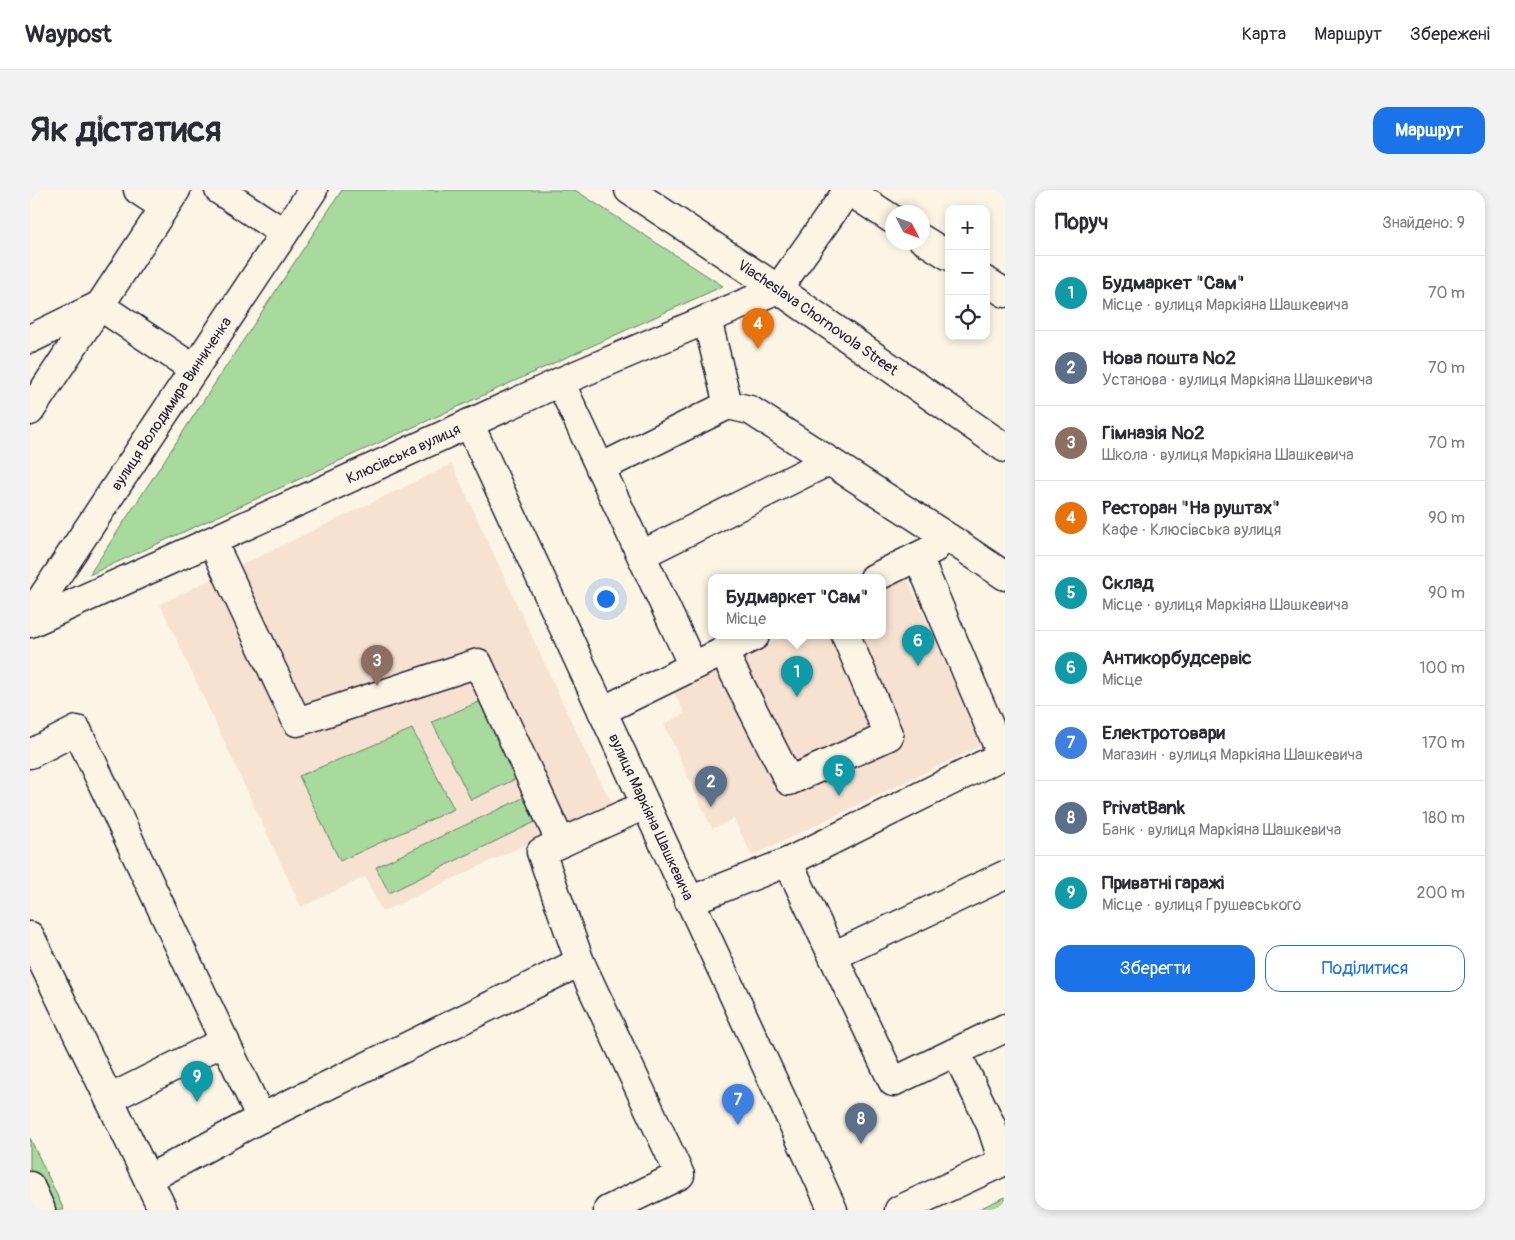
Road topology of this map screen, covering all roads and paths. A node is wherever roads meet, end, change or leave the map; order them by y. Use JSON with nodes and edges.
{"nodes":[{"id":1,"x":138,"y":190,"type":"edge"},
{"id":2,"x":219,"y":190,"type":"edge"},
{"id":3,"x":312,"y":190,"type":"edge"},
{"id":4,"x":629,"y":190,"type":"edge"},
{"id":5,"x":848,"y":190,"type":"edge"},
{"id":6,"x":170,"y":199,"type":"edge"},
{"id":7,"x":885,"y":214,"type":"edge"},
{"id":8,"x":284,"y":233,"type":"junction"},
{"id":9,"x":930,"y":244,"type":"edge"},
{"id":10,"x":945,"y":253,"type":"edge"},
{"id":11,"x":990,"y":284,"type":"edge"},
{"id":12,"x":778,"y":289,"type":"junction"},
{"id":13,"x":1005,"y":293,"type":"edge"},
{"id":14,"x":100,"y":306,"type":"junction"},
{"id":15,"x":707,"y":319,"type":"junction"},
{"id":16,"x":30,"y":339,"type":"edge"},
{"id":17,"x":194,"y":369,"type":"junction"},
{"id":18,"x":560,"y":382,"type":"junction"},
{"id":19,"x":728,"y":405,"type":"junction"},
{"id":20,"x":30,"y":410,"type":"edge"},
{"id":21,"x":469,"y":423,"type":"junction"},
{"id":22,"x":1005,"y":448,"type":"edge"},
{"id":23,"x":829,"y":461,"type":"junction"},
{"id":24,"x":600,"y":468,"type":"junction"},
{"id":25,"x":952,"y":540,"type":"junction"},
{"id":26,"x":212,"y":541,"type":"junction"},
{"id":27,"x":641,"y":555,"type":"junction"},
{"id":28,"x":918,"y":557,"type":"junction"},
{"id":29,"x":882,"y":574,"type":"edge"},
{"id":30,"x":1005,"y":576,"type":"edge"},
{"id":31,"x":30,"y":616,"type":"edge"},
{"id":32,"x":30,"y":623,"type":"edge"},
{"id":33,"x":749,"y":639,"type":"edge"},
{"id":34,"x":847,"y":639,"type":"edge"},
{"id":35,"x":723,"y":651,"type":"junction"},
{"id":36,"x":693,"y":666,"type":"junction"},
{"id":37,"x":602,"y":710,"type":"junction"},
{"id":38,"x":30,"y":754,"type":"edge"},
{"id":39,"x":1003,"y":755,"type":"edge"},
{"id":40,"x":645,"y":805,"type":"junction"},
{"id":41,"x":561,"y":843,"type":"junction"},
{"id":42,"x":788,"y":862,"type":"junction"},
{"id":43,"x":1005,"y":875,"type":"edge"},
{"id":44,"x":689,"y":901,"type":"junction"},
{"id":45,"x":30,"y":936,"type":"edge"},
{"id":46,"x":833,"y":956,"type":"junction"},
{"id":47,"x":580,"y":962,"type":"junction"},
{"id":48,"x":1005,"y":1028,"type":"edge"},
{"id":49,"x":224,"y":1041,"type":"junction"},
{"id":50,"x":956,"y":1052,"type":"junction"},
{"id":51,"x":109,"y":1098,"type":"junction"},
{"id":52,"x":261,"y":1118,"type":"junction"},
{"id":53,"x":1004,"y":1161,"type":"edge"},
{"id":54,"x":148,"y":1179,"type":"junction"},
{"id":55,"x":30,"y":1186,"type":"edge"},
{"id":56,"x":618,"y":1208,"type":"edge"},
{"id":57,"x":41,"y":1210,"type":"edge"},
{"id":58,"x":163,"y":1210,"type":"edge"},
{"id":59,"x":833,"y":1210,"type":"edge"},
{"id":60,"x":900,"y":1210,"type":"edge"}],
"edges":[{"from":1,"to":6,"type":"street"},
{"from":2,"to":8,"type":"street"},
{"from":3,"to":8,"type":"street","name":"вулиця Володимира Винниченка"},
{"from":4,"to":12,"type":"street","name":"Viacheslava Chornovola Street"},
{"from":5,"to":7,"type":"street"},
{"from":5,"to":12,"type":"street"},
{"from":6,"to":14,"type":"street"},
{"from":8,"to":17,"type":"street","name":"вулиця Володимира Винниченка"},
{"from":9,"to":10,"type":"street"},
{"from":11,"to":13,"type":"street"},
{"from":12,"to":15,"type":"street","name":"Клюсівська вулиця"},
{"from":12,"to":22,"type":"street","name":"Viacheslava Chornovola Street"},
{"from":14,"to":16,"type":"street"},
{"from":14,"to":17,"type":"street"},
{"from":14,"to":20,"type":"street"},
{"from":15,"to":18,"type":"street","name":"Клюсівська вулиця"},
{"from":15,"to":19,"type":"street"},
{"from":17,"to":31,"type":"street","name":"вулиця Володимира Винниченка"},
{"from":18,"to":21,"type":"street","name":"Клюсівська вулиця"},
{"from":18,"to":24,"type":"street"},
{"from":19,"to":23,"type":"street"},
{"from":19,"to":24,"type":"street"},
{"from":21,"to":26,"type":"street","name":"Клюсівська вулиця"},
{"from":21,"to":37,"type":"street","name":"вулиця Маркіяна Шашкевича"},
{"from":23,"to":25,"type":"street"},
{"from":23,"to":27,"type":"street"},
{"from":24,"to":27,"type":"street"},
{"from":25,"to":28,"type":"street"},
{"from":25,"to":30,"type":"street"},
{"from":26,"to":32,"type":"street","name":"Клюсівська вулиця"},
{"from":26,"to":41,"type":"street"},
{"from":27,"to":36,"type":"street"},
{"from":28,"to":29,"type":"street"},
{"from":28,"to":39,"type":"street"},
{"from":33,"to":35,"type":"street"},
{"from":34,"to":35,"type":"street"},
{"from":35,"to":36,"type":"street"},
{"from":36,"to":37,"type":"street"},
{"from":37,"to":40,"type":"street","name":"вулиця Маркіяна Шашкевича"},
{"from":38,"to":49,"type":"street"},
{"from":39,"to":42,"type":"street"},
{"from":40,"to":41,"type":"street"},
{"from":40,"to":44,"type":"street","name":"вулиця Маркіяна Шашкевича"},
{"from":41,"to":47,"type":"street"},
{"from":42,"to":44,"type":"street"},
{"from":42,"to":46,"type":"street"},
{"from":43,"to":46,"type":"street"},
{"from":44,"to":59,"type":"street","name":"вулиця Маркіяна Шашкевича"},
{"from":45,"to":51,"type":"street"},
{"from":46,"to":50,"type":"street"},
{"from":47,"to":52,"type":"street"},
{"from":47,"to":56,"type":"street"},
{"from":48,"to":50,"type":"street"},
{"from":49,"to":51,"type":"street"},
{"from":49,"to":52,"type":"street"},
{"from":50,"to":53,"type":"street"},
{"from":51,"to":54,"type":"street"},
{"from":52,"to":54,"type":"street"},
{"from":53,"to":60,"type":"street"},
{"from":54,"to":58,"type":"street"},
{"from":55,"to":57,"type":"street"}]}
